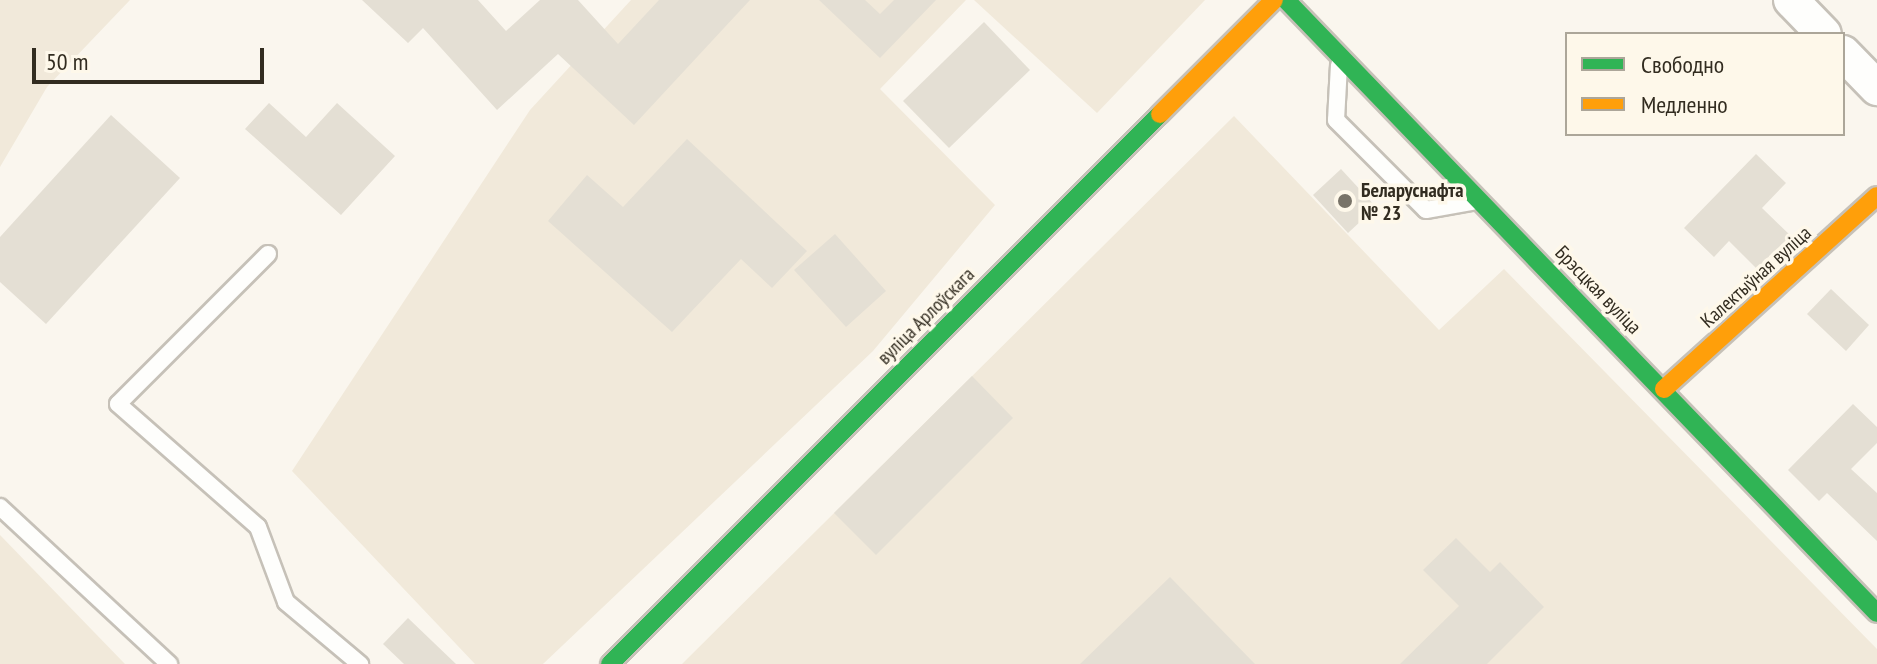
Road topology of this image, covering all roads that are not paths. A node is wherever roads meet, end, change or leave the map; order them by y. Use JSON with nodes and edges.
{"nodes":[{"id":1,"x":1274,"y":0,"type":"edge"},
{"id":2,"x":1286,"y":0,"type":"edge"},
{"id":3,"x":1791,"y":0,"type":"edge"},
{"id":4,"x":1822,"y":32,"type":"edge"},
{"id":5,"x":1845,"y":55,"type":"edge"},
{"id":6,"x":1340,"y":56,"type":"junction"},
{"id":7,"x":1877,"y":88,"type":"edge"},
{"id":8,"x":1877,"y":196,"type":"edge"},
{"id":9,"x":1480,"y":201,"type":"junction"},
{"id":10,"x":268,"y":254,"type":"dead end"},
{"id":11,"x":1664,"y":389,"type":"junction"},
{"id":12,"x":0,"y":507,"type":"edge"},
{"id":13,"x":1877,"y":613,"type":"edge"},
{"id":14,"x":169,"y":664,"type":"edge"},
{"id":15,"x":360,"y":664,"type":"edge"},
{"id":16,"x":610,"y":664,"type":"edge"}],
"edges":[{"from":1,"to":16,"type":"street","name":"вуліца Арлоўскага"},
{"from":2,"to":6,"type":"street","name":"Брэсцкая вуліца"},
{"from":3,"to":4,"type":"street"},
{"from":5,"to":7,"type":"street"},
{"from":6,"to":9,"type":"street","name":"Брэсцкая вуліца"},
{"from":6,"to":9,"type":"lane"},
{"from":8,"to":11,"type":"street","name":"Калектыўная вуліца"},
{"from":9,"to":11,"type":"street","name":"Брэсцкая вуліца"},
{"from":10,"to":15,"type":"lane"},
{"from":11,"to":13,"type":"street","name":"Брэсцкая вуліца"},
{"from":12,"to":14,"type":"lane"}]}
